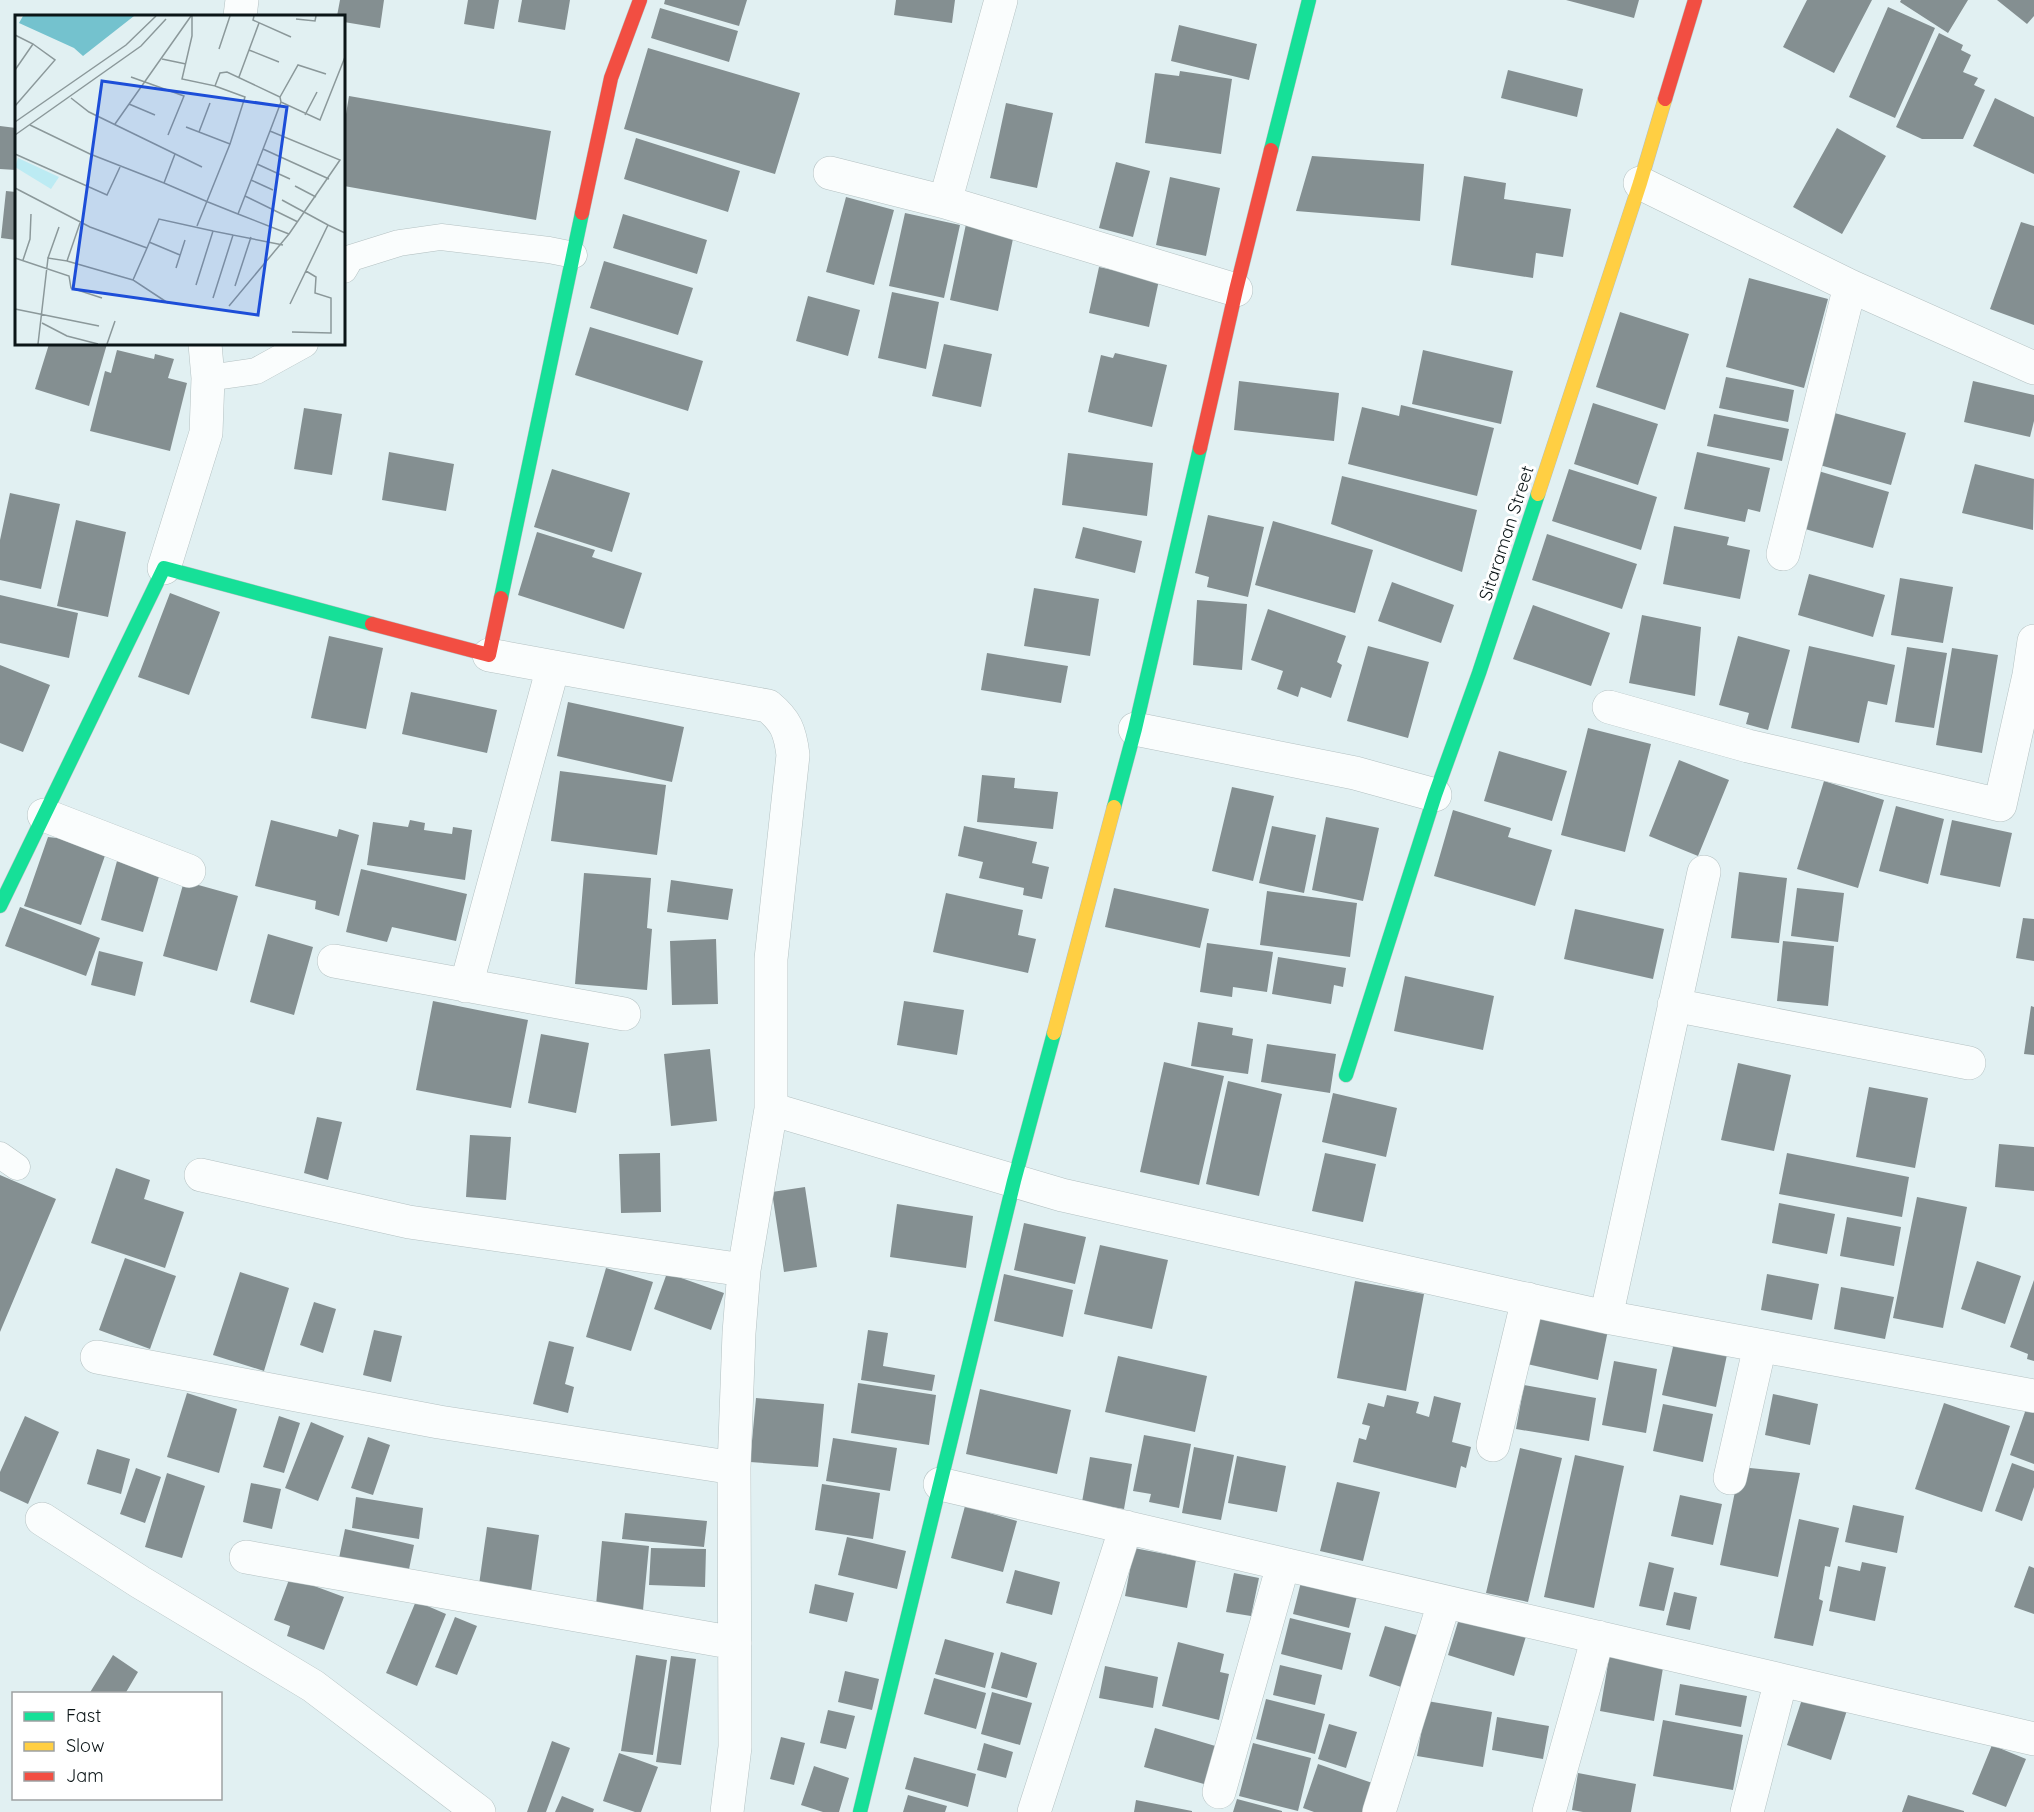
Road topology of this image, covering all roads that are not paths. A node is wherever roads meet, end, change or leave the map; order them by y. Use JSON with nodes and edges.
{"nodes":[{"id":1,"x":242,"y":0,"type":"edge"},
{"id":2,"x":640,"y":0,"type":"edge"},
{"id":3,"x":1001,"y":0,"type":"edge"},
{"id":4,"x":1309,"y":0,"type":"edge"},
{"id":5,"x":1695,"y":0,"type":"edge"},
{"id":6,"x":240,"y":15,"type":"edge"},
{"id":7,"x":830,"y":173,"type":"dead end"},
{"id":8,"x":1640,"y":183,"type":"junction"},
{"id":9,"x":945,"y":202,"type":"junction"},
{"id":10,"x":574,"y":255,"type":"junction"},
{"id":11,"x":345,"y":268,"type":"edge"},
{"id":12,"x":1850,"y":286,"type":"junction"},
{"id":13,"x":1236,"y":290,"type":"junction"},
{"id":14,"x":205,"y":345,"type":"edge"},
{"id":15,"x":303,"y":345,"type":"edge"},
{"id":16,"x":2034,"y":368,"type":"edge"},
{"id":17,"x":208,"y":378,"type":"junction"},
{"id":18,"x":1783,"y":554,"type":"dead end"},
{"id":19,"x":164,"y":568,"type":"junction"},
{"id":20,"x":2034,"y":641,"type":"edge"},
{"id":21,"x":489,"y":655,"type":"junction"},
{"id":22,"x":553,"y":667,"type":"junction"},
{"id":23,"x":1609,"y":707,"type":"dead end"},
{"id":24,"x":1135,"y":729,"type":"junction"},
{"id":25,"x":1435,"y":795,"type":"junction"},
{"id":26,"x":44,"y":815,"type":"junction"},
{"id":27,"x":189,"y":871,"type":"dead end"},
{"id":28,"x":1704,"y":872,"type":"dead end"},
{"id":29,"x":0,"y":906,"type":"edge"},
{"id":30,"x":334,"y":961,"type":"dead end"},
{"id":31,"x":466,"y":986,"type":"junction"},
{"id":32,"x":1674,"y":1005,"type":"junction"},
{"id":33,"x":624,"y":1014,"type":"dead end"},
{"id":34,"x":1969,"y":1063,"type":"dead end"},
{"id":35,"x":1346,"y":1075,"type":"dead end"},
{"id":36,"x":771,"y":1109,"type":"junction"},
{"id":37,"x":201,"y":1175,"type":"dead end"},
{"id":38,"x":1014,"y":1181,"type":"junction"},
{"id":39,"x":744,"y":1270,"type":"junction"},
{"id":40,"x":1528,"y":1299,"type":"junction"},
{"id":41,"x":1606,"y":1317,"type":"junction"},
{"id":42,"x":1760,"y":1346,"type":"junction"},
{"id":43,"x":97,"y":1357,"type":"dead end"},
{"id":44,"x":2034,"y":1396,"type":"edge"},
{"id":45,"x":1493,"y":1445,"type":"dead end"},
{"id":46,"x":734,"y":1468,"type":"junction"},
{"id":47,"x":1730,"y":1478,"type":"dead end"},
{"id":48,"x":940,"y":1484,"type":"junction"},
{"id":49,"x":42,"y":1519,"type":"dead end"},
{"id":50,"x":1126,"y":1527,"type":"junction"},
{"id":51,"x":246,"y":1557,"type":"dead end"},
{"id":52,"x":1283,"y":1565,"type":"junction"},
{"id":53,"x":1444,"y":1603,"type":"junction"},
{"id":54,"x":1599,"y":1637,"type":"junction"},
{"id":55,"x":735,"y":1643,"type":"junction"},
{"id":56,"x":1781,"y":1680,"type":"junction"},
{"id":57,"x":2034,"y":1739,"type":"edge"},
{"id":58,"x":1219,"y":1792,"type":"dead end"},
{"id":59,"x":479,"y":1812,"type":"edge"},
{"id":60,"x":727,"y":1812,"type":"edge"},
{"id":61,"x":860,"y":1812,"type":"edge"},
{"id":62,"x":1034,"y":1812,"type":"edge"},
{"id":63,"x":1379,"y":1812,"type":"edge"},
{"id":64,"x":1549,"y":1812,"type":"edge"},
{"id":65,"x":1747,"y":1812,"type":"edge"}],
"edges":[{"from":1,"to":6,"type":"street"},
{"from":2,"to":10,"type":"street"},
{"from":3,"to":9,"type":"street"},
{"from":4,"to":13,"type":"street"},
{"from":5,"to":8,"type":"street","name":"Sitaraman Street"},
{"from":7,"to":9,"type":"street"},
{"from":8,"to":12,"type":"street"},
{"from":8,"to":25,"type":"street","name":"Sitaraman Street"},
{"from":9,"to":13,"type":"street"},
{"from":10,"to":11,"type":"lane"},
{"from":10,"to":21,"type":"street"},
{"from":12,"to":16,"type":"street"},
{"from":12,"to":18,"type":"street"},
{"from":13,"to":24,"type":"street"},
{"from":14,"to":17,"type":"street"},
{"from":15,"to":17,"type":"lane"},
{"from":17,"to":19,"type":"street"},
{"from":19,"to":21,"type":"street"},
{"from":19,"to":26,"type":"street"},
{"from":20,"to":23,"type":"street"},
{"from":21,"to":22,"type":"street"},
{"from":22,"to":31,"type":"street"},
{"from":22,"to":36,"type":"street"},
{"from":24,"to":25,"type":"street"},
{"from":24,"to":38,"type":"street"},
{"from":25,"to":35,"type":"street","name":"Sitaraman Street"},
{"from":26,"to":27,"type":"street"},
{"from":26,"to":29,"type":"street"},
{"from":28,"to":32,"type":"street"},
{"from":30,"to":31,"type":"street"},
{"from":31,"to":33,"type":"street"},
{"from":32,"to":34,"type":"street"},
{"from":32,"to":41,"type":"street"},
{"from":36,"to":38,"type":"street"},
{"from":36,"to":39,"type":"street"},
{"from":37,"to":39,"type":"street"},
{"from":38,"to":40,"type":"street"},
{"from":38,"to":48,"type":"street"},
{"from":39,"to":46,"type":"street"},
{"from":40,"to":41,"type":"street"},
{"from":40,"to":45,"type":"street"},
{"from":41,"to":42,"type":"street"},
{"from":42,"to":44,"type":"street"},
{"from":42,"to":47,"type":"street"},
{"from":43,"to":46,"type":"street"},
{"from":46,"to":55,"type":"street"},
{"from":48,"to":50,"type":"street"},
{"from":48,"to":61,"type":"street"},
{"from":49,"to":59,"type":"street"},
{"from":50,"to":52,"type":"street"},
{"from":50,"to":62,"type":"street"},
{"from":51,"to":55,"type":"street"},
{"from":52,"to":53,"type":"street"},
{"from":52,"to":58,"type":"street"},
{"from":53,"to":54,"type":"street"},
{"from":53,"to":63,"type":"street"},
{"from":54,"to":56,"type":"street"},
{"from":54,"to":64,"type":"street"},
{"from":55,"to":60,"type":"street"},
{"from":56,"to":57,"type":"street"},
{"from":56,"to":65,"type":"street"}]}
